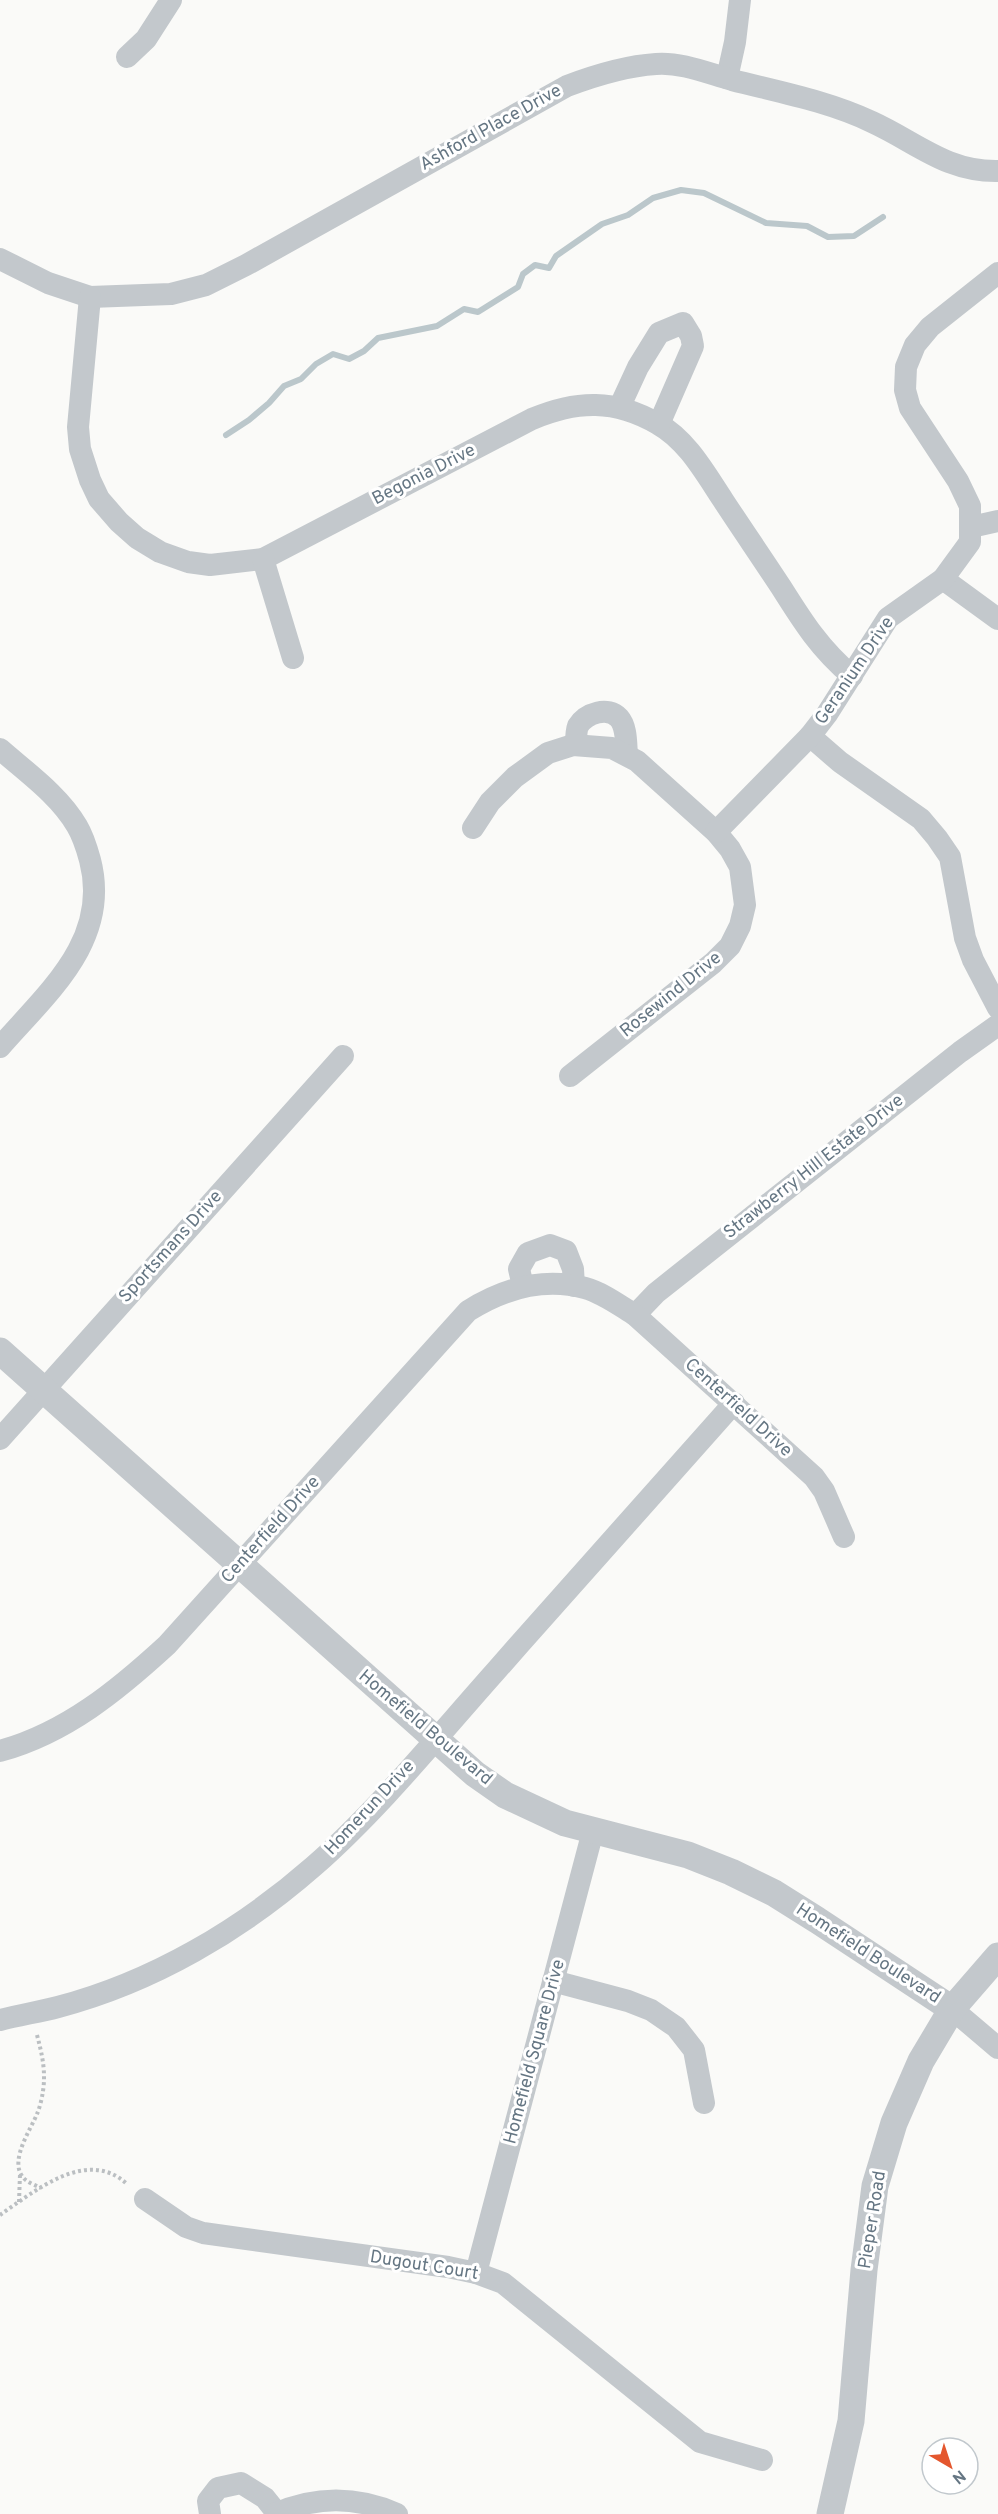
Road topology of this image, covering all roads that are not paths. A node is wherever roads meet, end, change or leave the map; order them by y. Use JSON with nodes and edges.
{"nodes":[{"id":1,"x":171,"y":0,"type":"edge"},
{"id":2,"x":740,"y":0,"type":"edge"},
{"id":3,"x":127,"y":57,"type":"dead end"},
{"id":4,"x":727,"y":78,"type":"junction"},
{"id":5,"x":998,"y":171,"type":"edge"},
{"id":6,"x":0,"y":259,"type":"edge"},
{"id":7,"x":998,"y":273,"type":"edge"},
{"id":8,"x":90,"y":297,"type":"junction"},
{"id":9,"x":620,"y":406,"type":"junction"},
{"id":10,"x":659,"y":424,"type":"junction"},
{"id":11,"x":998,"y":521,"type":"edge"},
{"id":12,"x":971,"y":527,"type":"junction"},
{"id":13,"x":262,"y":559,"type":"junction"},
{"id":14,"x":943,"y":579,"type":"junction"},
{"id":15,"x":998,"y":619,"type":"edge"},
{"id":16,"x":293,"y":658,"type":"dead end"},
{"id":17,"x":852,"y":676,"type":"junction"},
{"id":18,"x":810,"y":736,"type":"junction"},
{"id":19,"x":576,"y":745,"type":"junction"},
{"id":20,"x":0,"y":749,"type":"edge"},
{"id":21,"x":619,"y":752,"type":"junction"},
{"id":22,"x":473,"y":828,"type":"dead end"},
{"id":23,"x":716,"y":832,"type":"junction"},
{"id":24,"x":998,"y":1008,"type":"edge"},
{"id":25,"x":998,"y":1025,"type":"edge"},
{"id":26,"x":0,"y":1047,"type":"edge"},
{"id":27,"x":343,"y":1056,"type":"dead end"},
{"id":28,"x":570,"y":1076,"type":"dead end"},
{"id":29,"x":523,"y":1286,"type":"junction"},
{"id":30,"x":574,"y":1286,"type":"junction"},
{"id":31,"x":634,"y":1315,"type":"junction"},
{"id":32,"x":0,"y":1351,"type":"edge"},
{"id":33,"x":44,"y":1390,"type":"junction"},
{"id":34,"x":734,"y":1403,"type":"junction"},
{"id":35,"x":0,"y":1439,"type":"edge"},
{"id":36,"x":844,"y":1537,"type":"dead end"},
{"id":37,"x":240,"y":1565,"type":"junction"},
{"id":38,"x":435,"y":1739,"type":"junction"},
{"id":39,"x":0,"y":1751,"type":"edge"},
{"id":40,"x":593,"y":1831,"type":"junction"},
{"id":41,"x":998,"y":1956,"type":"edge"},
{"id":42,"x":553,"y":1981,"type":"junction"},
{"id":43,"x":952,"y":2009,"type":"junction"},
{"id":44,"x":0,"y":2020,"type":"edge"},
{"id":45,"x":998,"y":2048,"type":"edge"},
{"id":46,"x":704,"y":2103,"type":"dead end"},
{"id":47,"x":145,"y":2199,"type":"dead end"},
{"id":48,"x":476,"y":2273,"type":"junction"},
{"id":49,"x":762,"y":2460,"type":"dead end"},
{"id":50,"x":210,"y":2514,"type":"edge"},
{"id":51,"x":276,"y":2514,"type":"edge"},
{"id":52,"x":397,"y":2514,"type":"edge"},
{"id":53,"x":830,"y":2514,"type":"edge"}],
"edges":[{"from":1,"to":3,"type":"street"},
{"from":2,"to":4,"type":"street"},
{"from":4,"to":5,"type":"street","name":"Ashford Place Drive"},
{"from":4,"to":8,"type":"street","name":"Ashford Place Drive"},
{"from":6,"to":8,"type":"street","name":"Ashford Place Drive"},
{"from":7,"to":12,"type":"street","name":"Geranium Drive"},
{"from":8,"to":13,"type":"street","name":"Begonia Drive"},
{"from":9,"to":10,"type":"street","name":"Begonia Drive"},
{"from":9,"to":10,"type":"street"},
{"from":9,"to":13,"type":"street","name":"Begonia Drive"},
{"from":10,"to":17,"type":"street","name":"Begonia Drive"},
{"from":11,"to":12,"type":"street"},
{"from":12,"to":14,"type":"street","name":"Geranium Drive"},
{"from":13,"to":16,"type":"street"},
{"from":14,"to":15,"type":"street"},
{"from":14,"to":17,"type":"street","name":"Geranium Drive"},
{"from":17,"to":18,"type":"street","name":"Geranium Drive"},
{"from":18,"to":23,"type":"street","name":"Geranium Drive"},
{"from":18,"to":24,"type":"street"},
{"from":19,"to":21,"type":"street"},
{"from":19,"to":21,"type":"street"},
{"from":19,"to":22,"type":"street"},
{"from":20,"to":26,"type":"street"},
{"from":21,"to":23,"type":"street","name":"Rosewind Drive"},
{"from":23,"to":28,"type":"street","name":"Rosewind Drive"},
{"from":25,"to":31,"type":"street","name":"Strawberry Hill Estate Drive"},
{"from":27,"to":33,"type":"street","name":"Sportsmans Drive"},
{"from":29,"to":30,"type":"street","name":"Centerfield Drive"},
{"from":29,"to":30,"type":"street"},
{"from":29,"to":37,"type":"street","name":"Centerfield Drive"},
{"from":30,"to":31,"type":"street","name":"Centerfield Drive"},
{"from":31,"to":34,"type":"street","name":"Centerfield Drive"},
{"from":32,"to":33,"type":"street","name":"Homefield Boulevard"},
{"from":33,"to":35,"type":"street","name":"Sportsmans Drive"},
{"from":33,"to":37,"type":"street","name":"Homefield Boulevard"},
{"from":34,"to":36,"type":"street","name":"Centerfield Drive"},
{"from":34,"to":38,"type":"street","name":"Homerun Drive"},
{"from":37,"to":38,"type":"street","name":"Homefield Boulevard"},
{"from":37,"to":39,"type":"street","name":"Centerfield Drive"},
{"from":38,"to":40,"type":"street","name":"Homefield Boulevard"},
{"from":38,"to":44,"type":"street","name":"Homerun Drive"},
{"from":40,"to":42,"type":"street","name":"Homefield Square Drive"},
{"from":40,"to":43,"type":"street","name":"Homefield Boulevard"},
{"from":41,"to":43,"type":"street","name":"Pieper Road"},
{"from":42,"to":46,"type":"street"},
{"from":42,"to":48,"type":"street","name":"Homefield Square Drive"},
{"from":43,"to":45,"type":"street"},
{"from":43,"to":53,"type":"street","name":"Pieper Road"},
{"from":47,"to":48,"type":"street","name":"Dugout Court"},
{"from":48,"to":49,"type":"street","name":"Dugout Court"},
{"from":50,"to":51,"type":"street"},
{"from":51,"to":52,"type":"street"}]}
